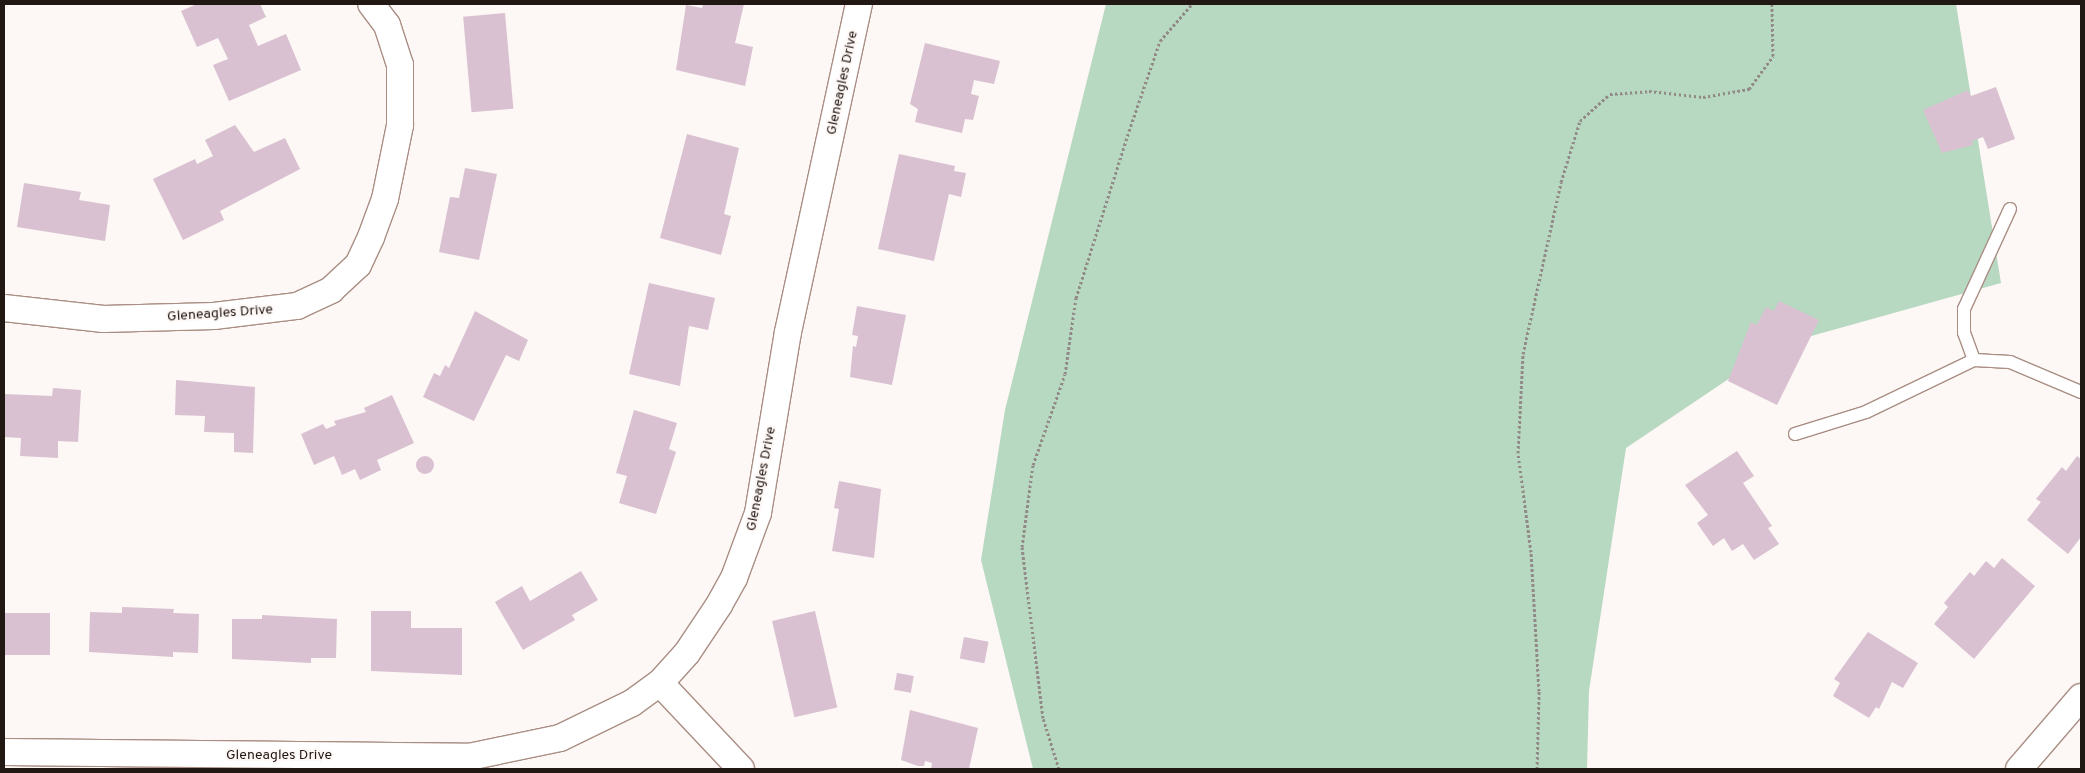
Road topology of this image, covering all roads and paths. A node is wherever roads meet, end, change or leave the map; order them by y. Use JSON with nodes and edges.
{"nodes":[{"id":1,"x":371,"y":4,"type":"edge"},
{"id":2,"x":859,"y":4,"type":"edge"},
{"id":3,"x":1192,"y":4,"type":"edge"},
{"id":4,"x":1772,"y":4,"type":"edge"},
{"id":5,"x":2010,"y":209,"type":"dead end"},
{"id":6,"x":4,"y":308,"type":"edge"},
{"id":7,"x":1974,"y":360,"type":"junction"},
{"id":8,"x":2081,"y":392,"type":"edge"},
{"id":9,"x":1795,"y":434,"type":"dead end"},
{"id":10,"x":660,"y":683,"type":"junction"},
{"id":11,"x":2081,"y":697,"type":"edge"},
{"id":12,"x":4,"y":752,"type":"edge"},
{"id":13,"x":741,"y":769,"type":"edge"},
{"id":14,"x":1059,"y":769,"type":"edge"},
{"id":15,"x":1537,"y":769,"type":"edge"},
{"id":16,"x":2018,"y":769,"type":"edge"}],
"edges":[{"from":1,"to":6,"type":"street","name":"Gleneagles Drive"},
{"from":2,"to":10,"type":"street","name":"Gleneagles Drive"},
{"from":3,"to":14,"type":"path"},
{"from":4,"to":15,"type":"path"},
{"from":5,"to":7,"type":"lane"},
{"from":7,"to":8,"type":"lane"},
{"from":7,"to":9,"type":"lane"},
{"from":10,"to":12,"type":"street","name":"Gleneagles Drive"},
{"from":10,"to":13,"type":"street"},
{"from":11,"to":16,"type":"street"}]}
